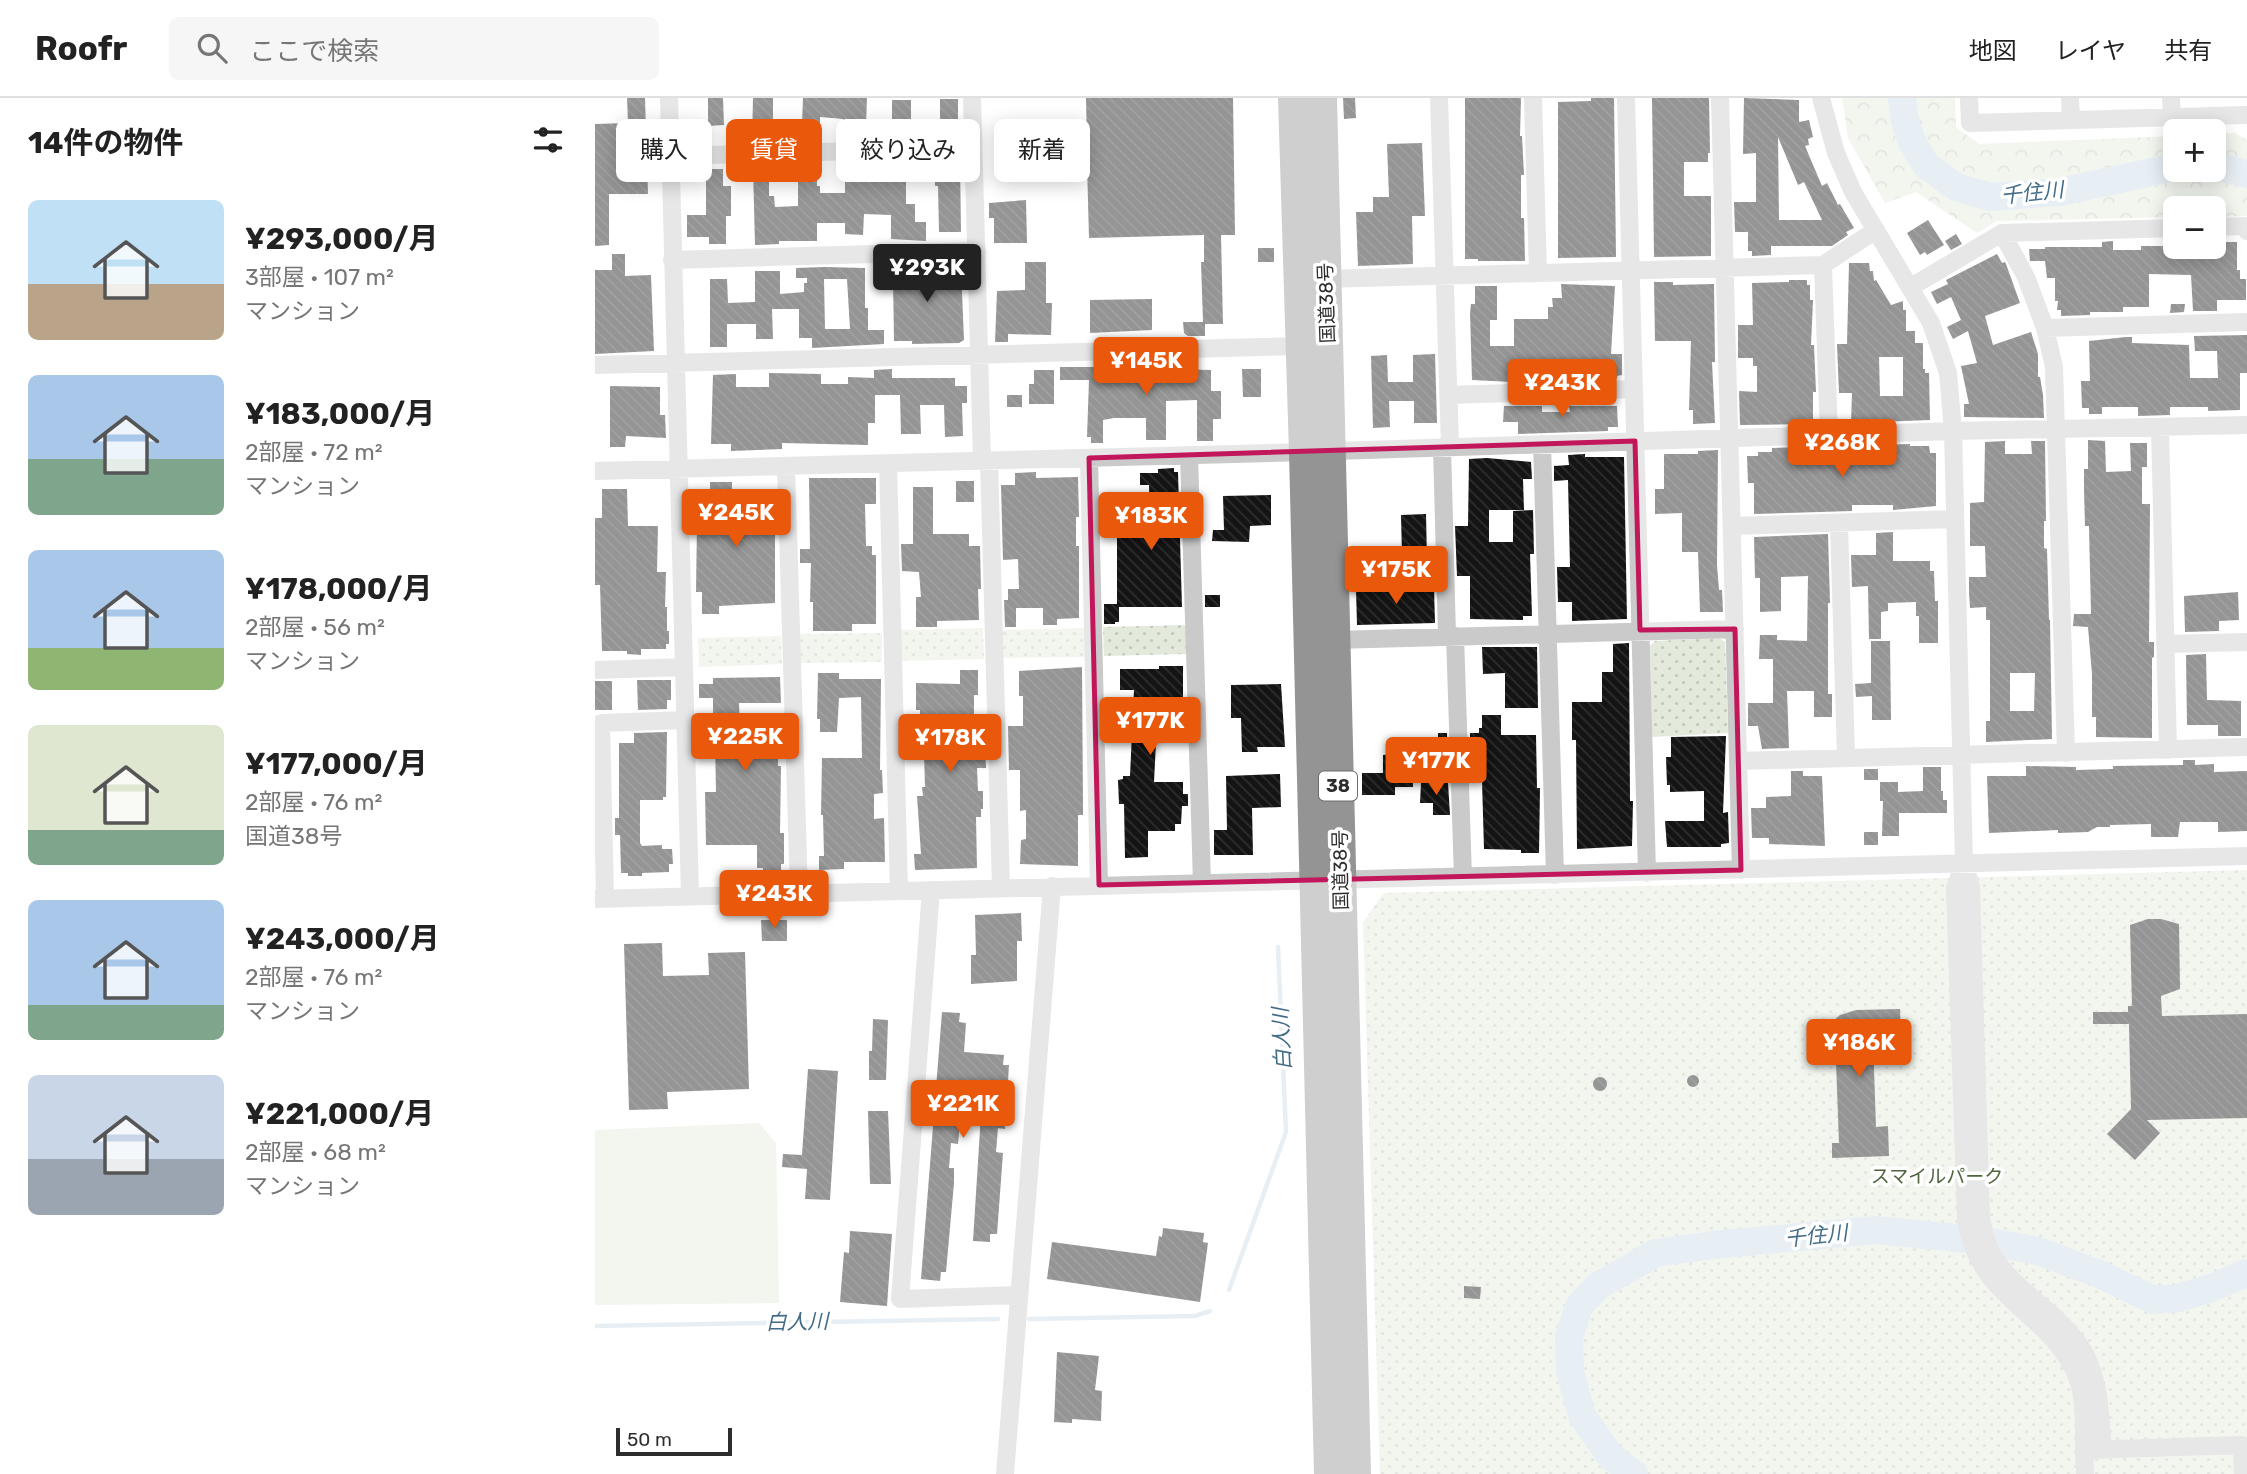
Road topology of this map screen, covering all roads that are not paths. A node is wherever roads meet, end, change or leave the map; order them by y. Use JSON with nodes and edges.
{"nodes":[{"id":1,"x":669,"y":98,"type":"edge"},
{"id":2,"x":972,"y":98,"type":"edge"},
{"id":3,"x":1294,"y":98,"type":"edge"},
{"id":4,"x":1321,"y":98,"type":"edge"},
{"id":5,"x":1439,"y":98,"type":"edge"},
{"id":6,"x":1533,"y":98,"type":"edge"},
{"id":7,"x":1626,"y":98,"type":"edge"},
{"id":8,"x":1720,"y":98,"type":"edge"},
{"id":9,"x":1821,"y":98,"type":"edge"},
{"id":10,"x":1969,"y":98,"type":"edge"},
{"id":11,"x":2070,"y":98,"type":"edge"},
{"id":12,"x":2171,"y":98,"type":"edge"},
{"id":13,"x":2247,"y":115,"type":"edge"},
{"id":14,"x":2172,"y":116,"type":"junction"},
{"id":15,"x":670,"y":119,"type":"edge"},
{"id":16,"x":972,"y":119,"type":"edge"},
{"id":17,"x":2071,"y":120,"type":"junction"},
{"id":18,"x":836,"y":152,"type":"edge"},
{"id":19,"x":712,"y":155,"type":"edge"},
{"id":20,"x":671,"y":182,"type":"edge"},
{"id":21,"x":974,"y":182,"type":"edge"},
{"id":22,"x":2226,"y":227,"type":"edge"},
{"id":23,"x":2163,"y":229,"type":"edge"},
{"id":24,"x":1875,"y":230,"type":"junction"},
{"id":25,"x":2247,"y":231,"type":"edge"},
{"id":26,"x":2002,"y":233,"type":"junction"},
{"id":27,"x":977,"y":251,"type":"junction"},
{"id":28,"x":672,"y":260,"type":"junction"},
{"id":29,"x":1823,"y":265,"type":"junction"},
{"id":30,"x":1724,"y":269,"type":"junction"},
{"id":31,"x":1632,"y":272,"type":"junction"},
{"id":32,"x":1538,"y":274,"type":"junction"},
{"id":33,"x":1446,"y":275,"type":"junction"},
{"id":34,"x":1325,"y":279,"type":"junction"},
{"id":35,"x":1911,"y":287,"type":"junction"},
{"id":36,"x":2247,"y":322,"type":"edge"},
{"id":37,"x":2045,"y":328,"type":"junction"},
{"id":38,"x":1302,"y":346,"type":"junction"},
{"id":39,"x":979,"y":355,"type":"junction"},
{"id":40,"x":676,"y":363,"type":"junction"},
{"id":41,"x":595,"y":365,"type":"edge"},
{"id":42,"x":1634,"y":389,"type":"junction"},
{"id":43,"x":1449,"y":395,"type":"junction"},
{"id":44,"x":2247,"y":425,"type":"edge"},
{"id":45,"x":2057,"y":428,"type":"junction"},
{"id":46,"x":2160,"y":428,"type":"junction"},
{"id":47,"x":1953,"y":431,"type":"junction"},
{"id":48,"x":1829,"y":436,"type":"junction"},
{"id":49,"x":1729,"y":439,"type":"junction"},
{"id":50,"x":1635,"y":441,"type":"junction"},
{"id":51,"x":1542,"y":444,"type":"junction"},
{"id":52,"x":1446,"y":446,"type":"junction"},
{"id":53,"x":1317,"y":451,"type":"junction"},
{"id":54,"x":1189,"y":455,"type":"junction"},
{"id":55,"x":1089,"y":458,"type":"junction"},
{"id":56,"x":986,"y":460,"type":"junction"},
{"id":57,"x":888,"y":463,"type":"junction"},
{"id":58,"x":786,"y":466,"type":"junction"},
{"id":59,"x":679,"y":468,"type":"junction"},
{"id":60,"x":595,"y":471,"type":"edge"},
{"id":61,"x":1955,"y":519,"type":"junction"},
{"id":62,"x":1839,"y":524,"type":"junction"},
{"id":63,"x":1732,"y":526,"type":"junction"},
{"id":64,"x":1735,"y":628,"type":"junction"},
{"id":65,"x":1640,"y":630,"type":"junction"},
{"id":66,"x":1548,"y":634,"type":"junction"},
{"id":67,"x":1451,"y":636,"type":"junction"},
{"id":68,"x":1334,"y":640,"type":"junction"},
{"id":69,"x":2247,"y":642,"type":"edge"},
{"id":70,"x":2165,"y":644,"type":"junction"},
{"id":71,"x":684,"y":667,"type":"junction"},
{"id":72,"x":595,"y":670,"type":"edge"},
{"id":73,"x":685,"y":720,"type":"junction"},
{"id":74,"x":2247,"y":747,"type":"edge"},
{"id":75,"x":2168,"y":750,"type":"junction"},
{"id":76,"x":2066,"y":753,"type":"junction"},
{"id":77,"x":1961,"y":756,"type":"junction"},
{"id":78,"x":1846,"y":757,"type":"junction"},
{"id":79,"x":1738,"y":761,"type":"junction"},
{"id":80,"x":2247,"y":856,"type":"edge"},
{"id":81,"x":1964,"y":863,"type":"junction"},
{"id":82,"x":1741,"y":870,"type":"junction"},
{"id":83,"x":1647,"y":873,"type":"junction"},
{"id":84,"x":1555,"y":875,"type":"junction"},
{"id":85,"x":1463,"y":877,"type":"junction"},
{"id":86,"x":1327,"y":880,"type":"junction"},
{"id":87,"x":1202,"y":883,"type":"junction"},
{"id":88,"x":1099,"y":885,"type":"junction"},
{"id":89,"x":1052,"y":886,"type":"junction"},
{"id":90,"x":1001,"y":888,"type":"junction"},
{"id":91,"x":931,"y":890,"type":"junction"},
{"id":92,"x":899,"y":891,"type":"junction"},
{"id":93,"x":799,"y":893,"type":"junction"},
{"id":94,"x":690,"y":896,"type":"junction"},
{"id":95,"x":600,"y":899,"type":"edge"},
{"id":96,"x":1984,"y":1255,"type":"junction"},
{"id":97,"x":1019,"y":1295,"type":"junction"},
{"id":98,"x":2103,"y":1449,"type":"junction"},
{"id":99,"x":2084,"y":1450,"type":"junction"},
{"id":100,"x":1005,"y":1474,"type":"edge"},
{"id":101,"x":1331,"y":1474,"type":"edge"},
{"id":102,"x":1355,"y":1474,"type":"edge"},
{"id":103,"x":2085,"y":1474,"type":"edge"},
{"id":104,"x":2243,"y":1474,"type":"edge"}],
"edges":[{"from":1,"to":15,"type":"street"},
{"from":2,"to":16,"type":"street"},
{"from":3,"to":38,"type":"highway","name":"国道38号","number":"38"},
{"from":4,"to":34,"type":"highway","name":"国道38号","number":"38"},
{"from":5,"to":33,"type":"street"},
{"from":6,"to":32,"type":"street"},
{"from":7,"to":31,"type":"street"},
{"from":8,"to":30,"type":"street"},
{"from":9,"to":24,"type":"street"},
{"from":10,"to":17,"type":"street"},
{"from":11,"to":17,"type":"street"},
{"from":12,"to":14,"type":"street"},
{"from":13,"to":14,"type":"street"},
{"from":14,"to":17,"type":"street"},
{"from":18,"to":19,"type":"street"},
{"from":20,"to":28,"type":"street"},
{"from":21,"to":27,"type":"street"},
{"from":22,"to":25,"type":"street"},
{"from":23,"to":26,"type":"street"},
{"from":24,"to":29,"type":"street"},
{"from":24,"to":35,"type":"street"},
{"from":26,"to":35,"type":"street"},
{"from":26,"to":37,"type":"street"},
{"from":27,"to":28,"type":"street"},
{"from":27,"to":39,"type":"street"},
{"from":28,"to":40,"type":"street"},
{"from":29,"to":30,"type":"street"},
{"from":29,"to":48,"type":"street"},
{"from":30,"to":31,"type":"street"},
{"from":30,"to":49,"type":"street"},
{"from":31,"to":32,"type":"street"},
{"from":31,"to":42,"type":"street"},
{"from":32,"to":33,"type":"street"},
{"from":33,"to":34,"type":"street"},
{"from":33,"to":43,"type":"street"},
{"from":34,"to":53,"type":"highway","name":"国道38号","number":"38"},
{"from":35,"to":47,"type":"street"},
{"from":36,"to":37,"type":"street"},
{"from":37,"to":45,"type":"street"},
{"from":38,"to":39,"type":"street"},
{"from":38,"to":53,"type":"highway","name":"国道38号","number":"38"},
{"from":39,"to":40,"type":"street"},
{"from":39,"to":56,"type":"street"},
{"from":40,"to":41,"type":"street"},
{"from":40,"to":59,"type":"street"},
{"from":42,"to":43,"type":"street"},
{"from":42,"to":50,"type":"street"},
{"from":43,"to":52,"type":"street"},
{"from":44,"to":46,"type":"street"},
{"from":45,"to":46,"type":"street"},
{"from":45,"to":47,"type":"street"},
{"from":45,"to":76,"type":"street"},
{"from":46,"to":70,"type":"street"},
{"from":47,"to":48,"type":"street"},
{"from":47,"to":61,"type":"street"},
{"from":48,"to":49,"type":"street"},
{"from":49,"to":50,"type":"street"},
{"from":49,"to":63,"type":"street"},
{"from":50,"to":51,"type":"street"},
{"from":50,"to":65,"type":"street"},
{"from":51,"to":52,"type":"street"},
{"from":51,"to":66,"type":"street"},
{"from":52,"to":53,"type":"street"},
{"from":52,"to":67,"type":"street"},
{"from":53,"to":54,"type":"street"},
{"from":53,"to":68,"type":"highway","name":"国道38号","number":"38"},
{"from":53,"to":86,"type":"highway","name":"国道38号","number":"38"},
{"from":54,"to":55,"type":"street"},
{"from":54,"to":87,"type":"street"},
{"from":55,"to":56,"type":"street"},
{"from":55,"to":88,"type":"street"},
{"from":56,"to":57,"type":"street"},
{"from":56,"to":90,"type":"street"},
{"from":57,"to":58,"type":"street"},
{"from":57,"to":92,"type":"street"},
{"from":58,"to":59,"type":"street"},
{"from":58,"to":93,"type":"street"},
{"from":59,"to":60,"type":"street"},
{"from":59,"to":71,"type":"street"},
{"from":61,"to":62,"type":"street"},
{"from":61,"to":77,"type":"street"},
{"from":62,"to":63,"type":"street"},
{"from":62,"to":78,"type":"street"},
{"from":63,"to":64,"type":"street"},
{"from":64,"to":65,"type":"street"},
{"from":64,"to":79,"type":"street"},
{"from":65,"to":66,"type":"street"},
{"from":65,"to":83,"type":"street"},
{"from":66,"to":67,"type":"street"},
{"from":66,"to":84,"type":"street"},
{"from":67,"to":68,"type":"street"},
{"from":67,"to":85,"type":"street"},
{"from":68,"to":86,"type":"highway","name":"国道38号","number":"38"},
{"from":69,"to":70,"type":"street"},
{"from":70,"to":75,"type":"street"},
{"from":71,"to":72,"type":"street"},
{"from":71,"to":73,"type":"street"},
{"from":73,"to":94,"type":"street"},
{"from":73,"to":95,"type":"street"},
{"from":74,"to":75,"type":"street"},
{"from":75,"to":76,"type":"street"},
{"from":76,"to":77,"type":"street"},
{"from":77,"to":78,"type":"street"},
{"from":77,"to":81,"type":"street"},
{"from":78,"to":79,"type":"street"},
{"from":79,"to":82,"type":"street"},
{"from":80,"to":81,"type":"street"},
{"from":81,"to":82,"type":"street"},
{"from":81,"to":96,"type":"street"},
{"from":82,"to":83,"type":"street"},
{"from":83,"to":84,"type":"street"},
{"from":84,"to":85,"type":"street"},
{"from":85,"to":86,"type":"street"},
{"from":86,"to":87,"type":"street"},
{"from":86,"to":101,"type":"highway","name":"国道38号","number":"38"},
{"from":86,"to":102,"type":"highway","name":"国道38号","number":"38"},
{"from":87,"to":88,"type":"street"},
{"from":88,"to":89,"type":"street"},
{"from":89,"to":90,"type":"street"},
{"from":89,"to":97,"type":"street"},
{"from":90,"to":91,"type":"street"},
{"from":91,"to":92,"type":"street"},
{"from":91,"to":97,"type":"street"},
{"from":92,"to":93,"type":"street"},
{"from":93,"to":94,"type":"street"},
{"from":94,"to":95,"type":"street"},
{"from":96,"to":98,"type":"street"},
{"from":96,"to":99,"type":"street"},
{"from":97,"to":100,"type":"street"},
{"from":98,"to":99,"type":"street"},
{"from":98,"to":104,"type":"street"},
{"from":99,"to":103,"type":"street"}]}
